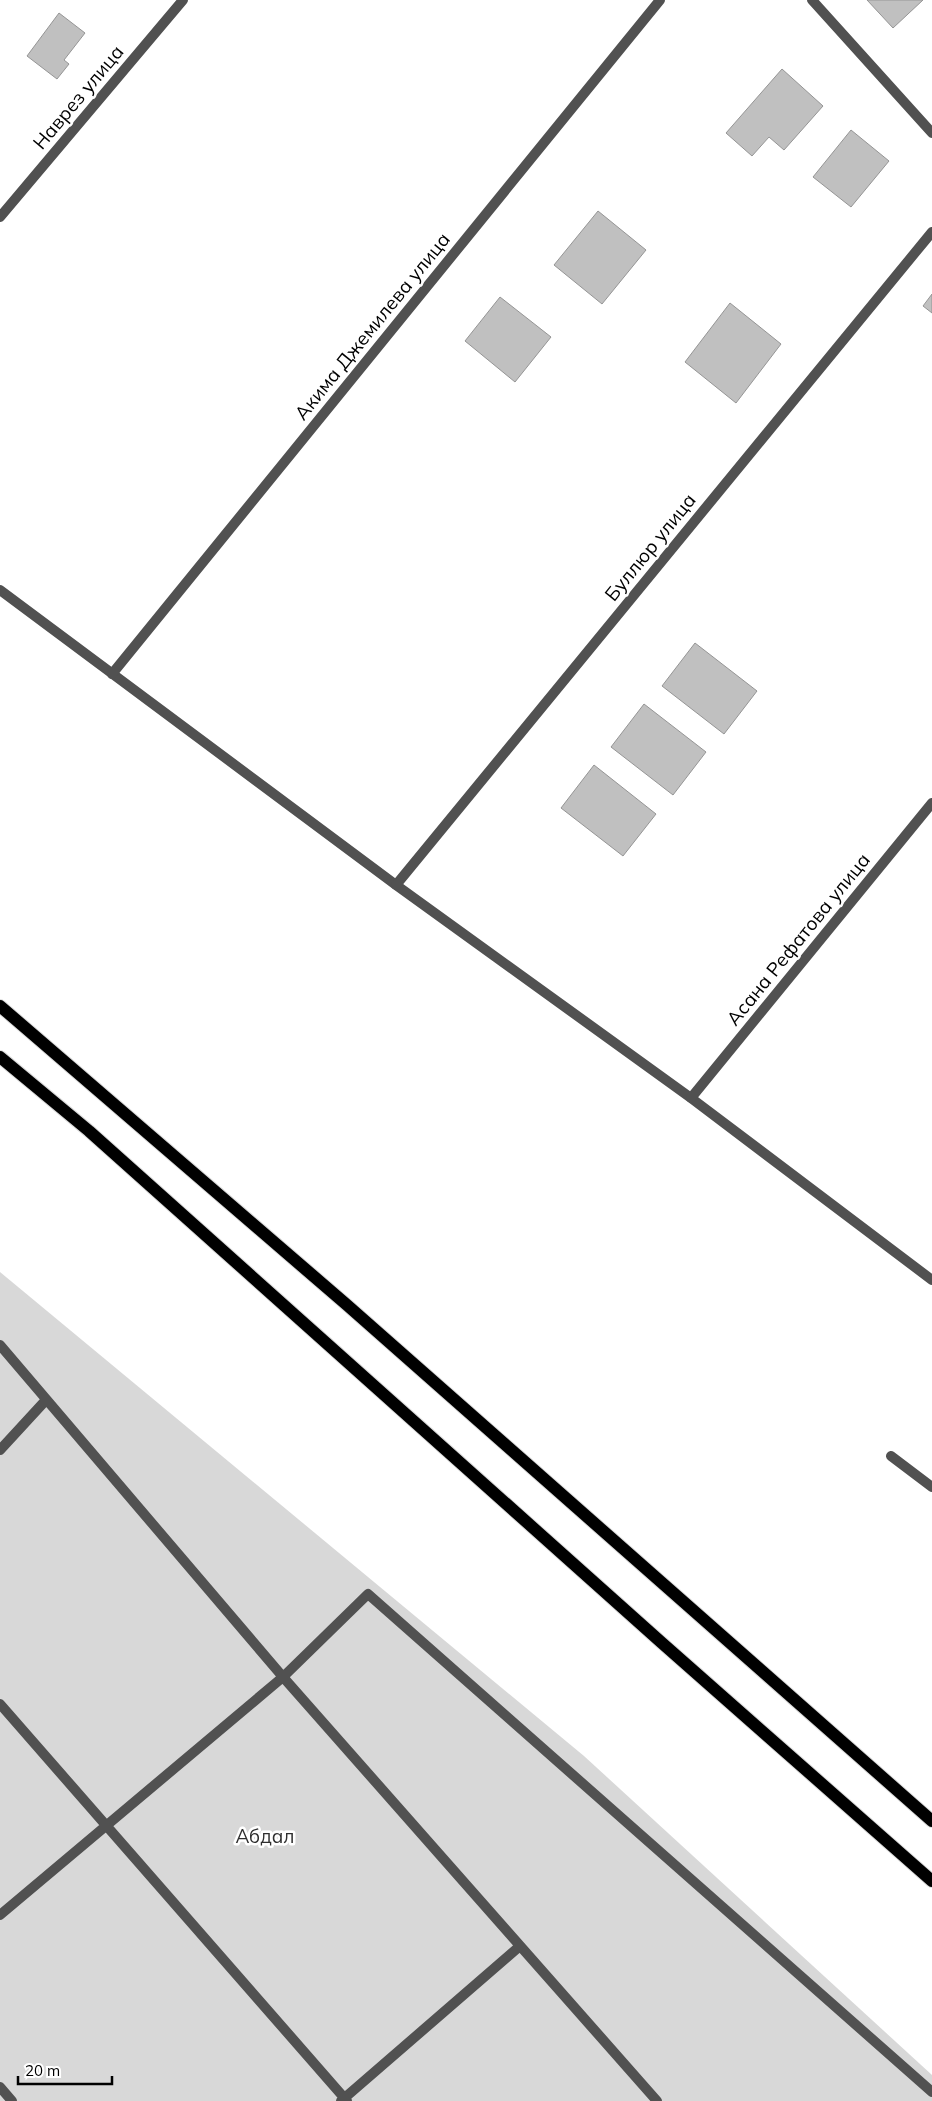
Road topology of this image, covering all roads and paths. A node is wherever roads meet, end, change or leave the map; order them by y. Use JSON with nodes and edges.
{"nodes":[{"id":1,"x":183,"y":0,"type":"edge"},
{"id":2,"x":660,"y":0,"type":"edge"},
{"id":3,"x":812,"y":0,"type":"edge"},
{"id":4,"x":932,"y":132,"type":"edge"},
{"id":5,"x":0,"y":217,"type":"edge"},
{"id":6,"x":932,"y":232,"type":"edge"},
{"id":7,"x":0,"y":590,"type":"edge"},
{"id":8,"x":112,"y":674,"type":"junction"},
{"id":9,"x":932,"y":803,"type":"edge"},
{"id":10,"x":396,"y":884,"type":"junction"},
{"id":11,"x":0,"y":1006,"type":"edge"},
{"id":12,"x":0,"y":1057,"type":"edge"},
{"id":13,"x":691,"y":1098,"type":"junction"},
{"id":14,"x":932,"y":1280,"type":"edge"},
{"id":15,"x":0,"y":1345,"type":"edge"},
{"id":16,"x":46,"y":1400,"type":"junction"},
{"id":17,"x":0,"y":1450,"type":"edge"},
{"id":18,"x":891,"y":1456,"type":"dead end"},
{"id":19,"x":932,"y":1487,"type":"edge"},
{"id":20,"x":283,"y":1677,"type":"junction"},
{"id":21,"x":0,"y":1704,"type":"edge"},
{"id":22,"x":932,"y":1821,"type":"edge"},
{"id":23,"x":106,"y":1826,"type":"junction"},
{"id":24,"x":932,"y":1881,"type":"edge"},
{"id":25,"x":0,"y":1915,"type":"edge"},
{"id":26,"x":520,"y":1946,"type":"junction"},
{"id":27,"x":0,"y":2087,"type":"edge"},
{"id":28,"x":932,"y":2092,"type":"edge"},
{"id":29,"x":344,"y":2100,"type":"edge"},
{"id":30,"x":12,"y":2101,"type":"edge"},
{"id":31,"x":658,"y":2101,"type":"edge"}],
"edges":[{"from":1,"to":5,"type":"street","name":"Наврез улица"},
{"from":2,"to":8,"type":"street","name":"Акима Джемилева улица"},
{"from":3,"to":4,"type":"street"},
{"from":6,"to":10,"type":"street","name":"Буллюр улица"},
{"from":7,"to":8,"type":"street"},
{"from":8,"to":10,"type":"street"},
{"from":9,"to":13,"type":"street","name":"Асана Рефатова улица"},
{"from":10,"to":13,"type":"street"},
{"from":11,"to":22,"type":"main road"},
{"from":12,"to":24,"type":"main road"},
{"from":13,"to":14,"type":"street"},
{"from":15,"to":16,"type":"street"},
{"from":16,"to":17,"type":"street"},
{"from":16,"to":20,"type":"street"},
{"from":18,"to":19,"type":"street"},
{"from":20,"to":23,"type":"street"},
{"from":20,"to":26,"type":"street"},
{"from":20,"to":28,"type":"street"},
{"from":21,"to":23,"type":"street"},
{"from":23,"to":25,"type":"street"},
{"from":23,"to":29,"type":"street"},
{"from":26,"to":29,"type":"street"},
{"from":26,"to":31,"type":"street"},
{"from":27,"to":30,"type":"street"}]}
